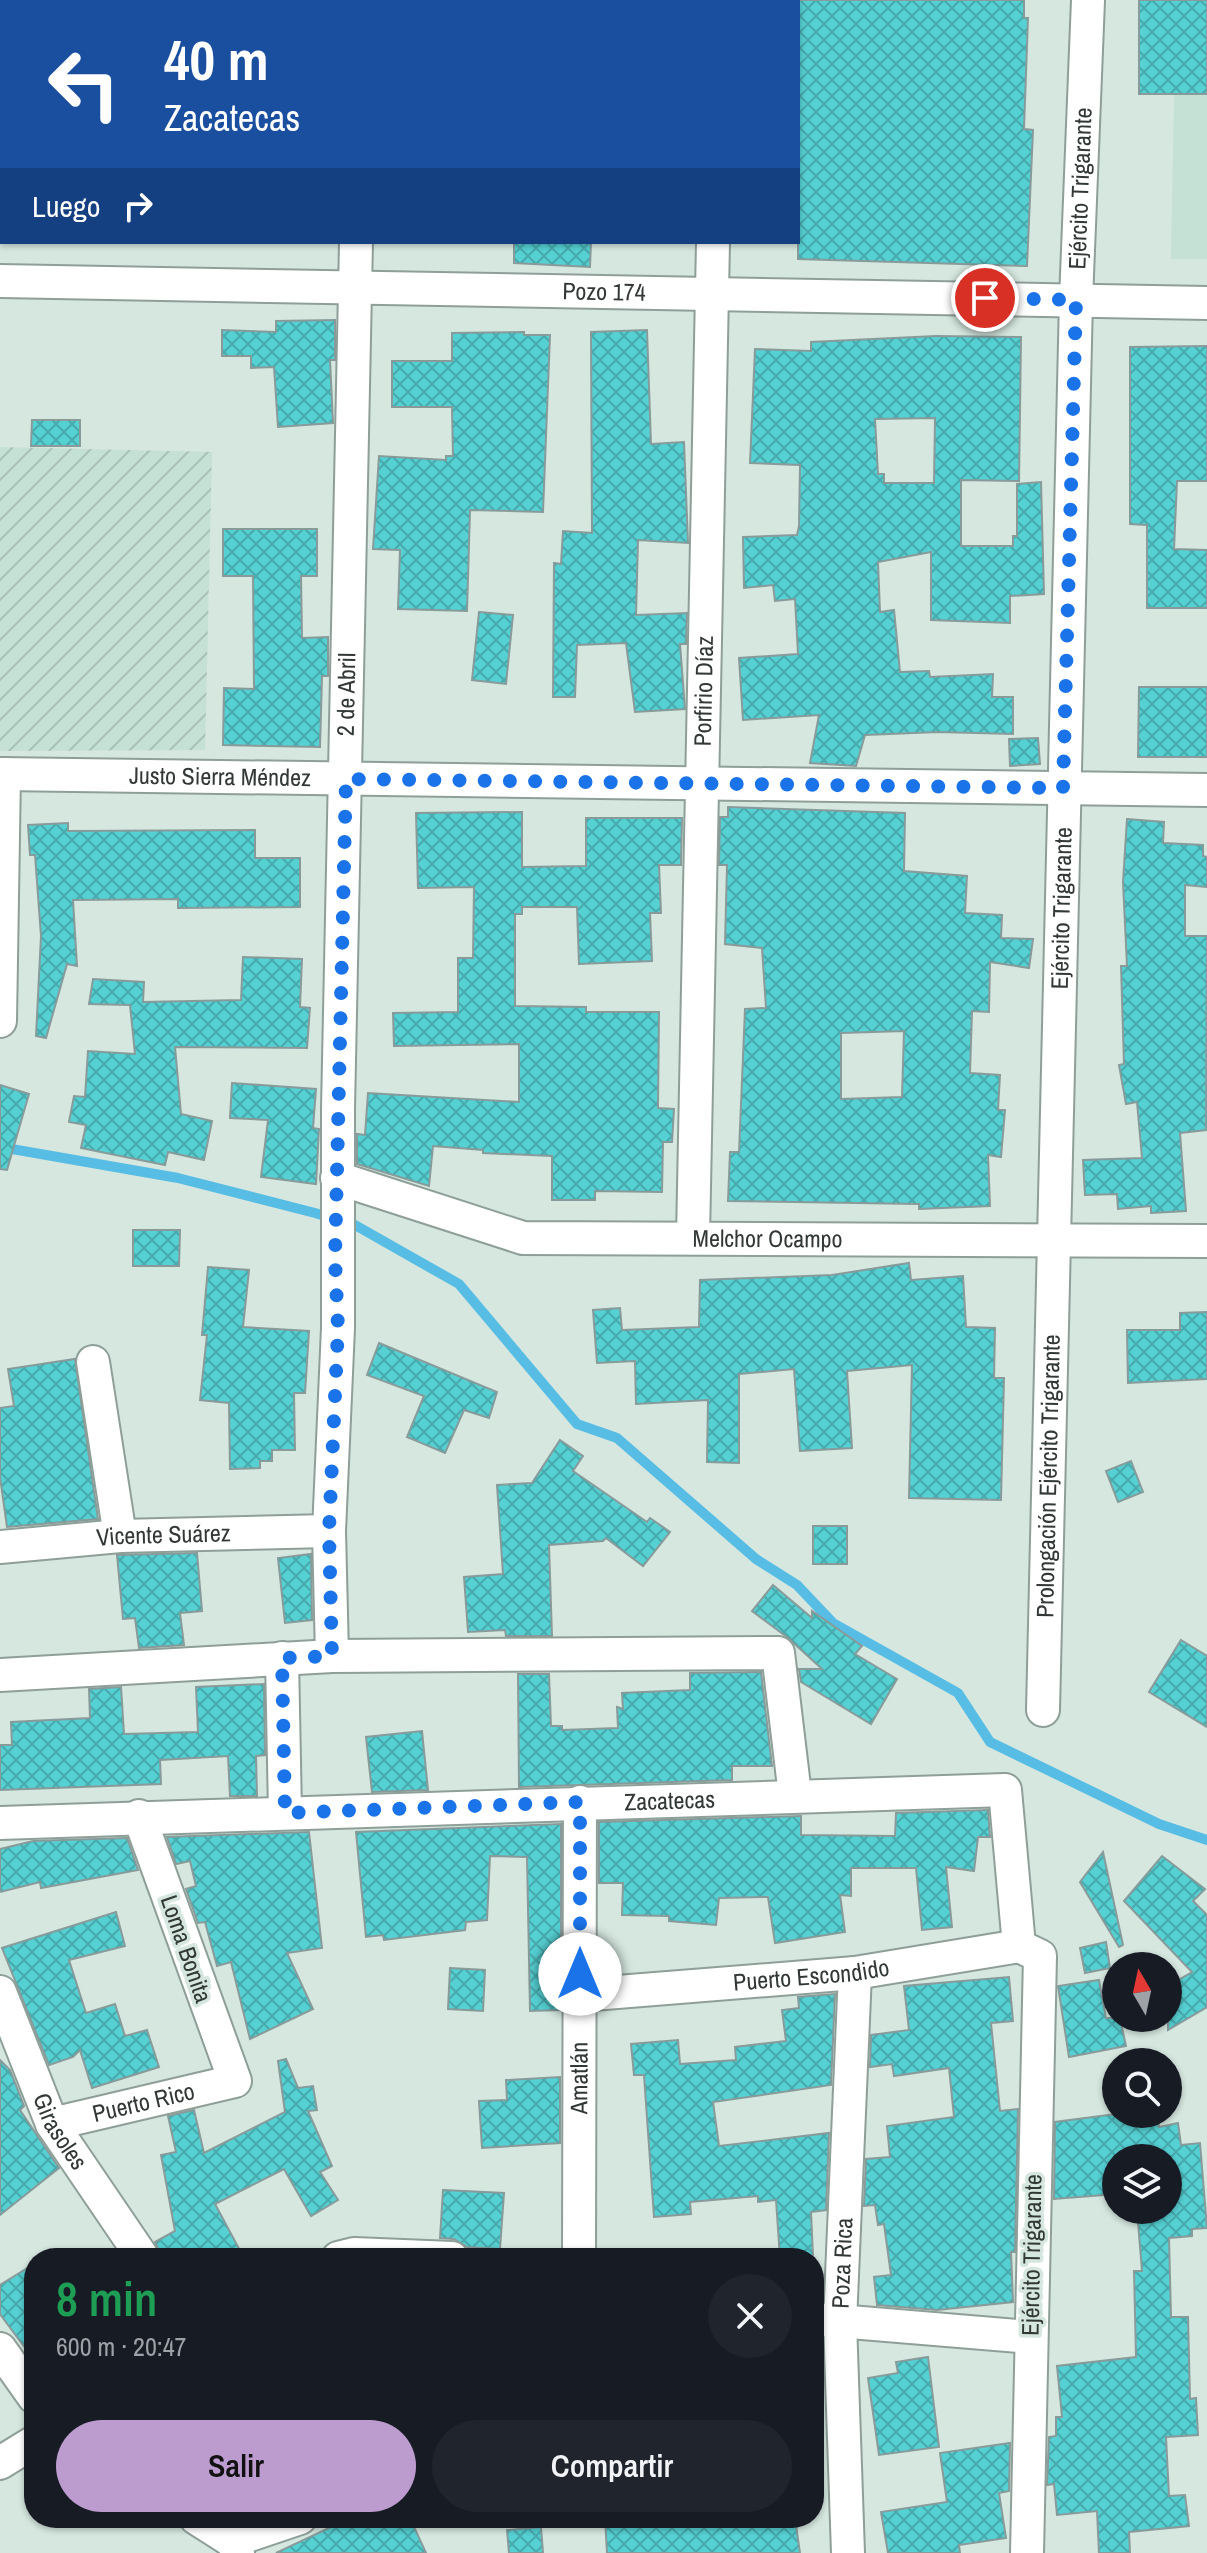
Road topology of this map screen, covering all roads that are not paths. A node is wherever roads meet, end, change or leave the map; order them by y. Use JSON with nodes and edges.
{"nodes":[{"id":1,"x":1088,"y":0,"type":"edge"},
{"id":2,"x":356,"y":244,"type":"edge"},
{"id":3,"x":713,"y":244,"type":"edge"},
{"id":4,"x":0,"y":281,"type":"edge"},
{"id":5,"x":355,"y":287,"type":"junction"},
{"id":6,"x":712,"y":293,"type":"junction"},
{"id":7,"x":1076,"y":300,"type":"junction"},
{"id":8,"x":1207,"y":303,"type":"edge"},
{"id":9,"x":2,"y":774,"type":"edge"},
{"id":10,"x":346,"y":779,"type":"junction"},
{"id":11,"x":702,"y":783,"type":"junction"},
{"id":12,"x":1063,"y":788,"type":"junction"},
{"id":13,"x":1207,"y":790,"type":"edge"},
{"id":14,"x":0,"y":1021,"type":"edge"},
{"id":15,"x":337,"y":1187,"type":"junction"},
{"id":16,"x":693,"y":1237,"type":"junction"},
{"id":17,"x":1054,"y":1240,"type":"junction"},
{"id":18,"x":1207,"y":1241,"type":"edge"},
{"id":19,"x":93,"y":1362,"type":"dead end"},
{"id":20,"x":329,"y":1531,"type":"junction"},
{"id":21,"x":120,"y":1536,"type":"junction"},
{"id":22,"x":0,"y":1547,"type":"edge"},
{"id":23,"x":332,"y":1656,"type":"junction"},
{"id":24,"x":282,"y":1658,"type":"junction"},
{"id":25,"x":0,"y":1675,"type":"edge"},
{"id":26,"x":1043,"y":1710,"type":"dead end"},
{"id":27,"x":1005,"y":1790,"type":"joint"},
{"id":28,"x":795,"y":1795,"type":"junction"},
{"id":29,"x":580,"y":1802,"type":"junction"},
{"id":30,"x":285,"y":1813,"type":"junction"},
{"id":31,"x":139,"y":1816,"type":"junction"},
{"id":32,"x":0,"y":1823,"type":"edge"},
{"id":33,"x":1030,"y":1951,"type":"junction"},
{"id":34,"x":855,"y":1973,"type":"junction"},
{"id":35,"x":0,"y":1992,"type":"edge"},
{"id":36,"x":580,"y":1995,"type":"junction"},
{"id":37,"x":235,"y":2081,"type":"joint"},
{"id":38,"x":52,"y":2124,"type":"junction"},
{"id":39,"x":136,"y":2248,"type":"edge"},
{"id":40,"x":579,"y":2248,"type":"edge"},
{"id":41,"x":827,"y":2321,"type":"edge"},
{"id":42,"x":1030,"y":2337,"type":"junction"},
{"id":43,"x":0,"y":2349,"type":"edge"},
{"id":44,"x":24,"y":2379,"type":"edge"},
{"id":45,"x":24,"y":2448,"type":"edge"},
{"id":46,"x":0,"y":2463,"type":"edge"},
{"id":47,"x":209,"y":2528,"type":"edge"},
{"id":48,"x":276,"y":2528,"type":"edge"},
{"id":49,"x":235,"y":2547,"type":"edge"},
{"id":50,"x":848,"y":2553,"type":"edge"},
{"id":51,"x":1027,"y":2553,"type":"edge"}],
"edges":[{"from":1,"to":7,"type":"street","name":"Ejército Trigarante"},
{"from":2,"to":5,"type":"street","name":"2 de Abril"},
{"from":3,"to":6,"type":"street","name":"Porfirio Díaz"},
{"from":4,"to":5,"type":"street","name":"Pozo 174"},
{"from":5,"to":6,"type":"street","name":"Pozo 174"},
{"from":5,"to":10,"type":"street","name":"2 de Abril"},
{"from":6,"to":7,"type":"street","name":"Pozo 174"},
{"from":6,"to":11,"type":"street","name":"Porfirio Díaz"},
{"from":7,"to":8,"type":"street","name":"Pozo 174"},
{"from":7,"to":12,"type":"street","name":"Ejército Trigarante"},
{"from":9,"to":10,"type":"street","name":"Justo Sierra Méndez"},
{"from":9,"to":14,"type":"street"},
{"from":10,"to":11,"type":"street","name":"Justo Sierra Méndez"},
{"from":10,"to":15,"type":"street","name":"2 de Abril"},
{"from":11,"to":12,"type":"street","name":"Justo Sierra Méndez"},
{"from":11,"to":16,"type":"street","name":"Porfirio Díaz"},
{"from":12,"to":13,"type":"street","name":"Justo Sierra Méndez"},
{"from":12,"to":17,"type":"street","name":"Ejército Trigarante"},
{"from":15,"to":16,"type":"street","name":"Melchor Ocampo"},
{"from":15,"to":20,"type":"street","name":"2 de Abril"},
{"from":16,"to":17,"type":"street","name":"Melchor Ocampo"},
{"from":17,"to":18,"type":"street","name":"Melchor Ocampo"},
{"from":17,"to":26,"type":"street","name":"Prolongación Ejército Trigarante"},
{"from":19,"to":21,"type":"street"},
{"from":20,"to":21,"type":"street","name":"Vicente Suárez"},
{"from":20,"to":23,"type":"street","name":"2 de Abril"},
{"from":21,"to":22,"type":"street","name":"Vicente Suárez"},
{"from":23,"to":24,"type":"street"},
{"from":23,"to":28,"type":"street"},
{"from":24,"to":25,"type":"street"},
{"from":24,"to":30,"type":"street"},
{"from":27,"to":28,"type":"street","name":"Zacatecas"},
{"from":27,"to":33,"type":"street","name":"Ejército Trigarante"},
{"from":28,"to":29,"type":"street","name":"Zacatecas"},
{"from":29,"to":30,"type":"street","name":"Zacatecas"},
{"from":29,"to":36,"type":"street","name":"Amatlán"},
{"from":30,"to":31,"type":"street","name":"Zacatecas"},
{"from":31,"to":32,"type":"street","name":"Zacatecas"},
{"from":31,"to":37,"type":"street","name":"Loma Bonita"},
{"from":33,"to":34,"type":"street","name":"Puerto Escondido"},
{"from":33,"to":42,"type":"street","name":"Ejército Trigarante"},
{"from":34,"to":36,"type":"street","name":"Puerto Escondido"},
{"from":34,"to":41,"type":"street","name":"Poza Rica"},
{"from":35,"to":38,"type":"street","name":"Girasoles"},
{"from":36,"to":40,"type":"street","name":"Amatlán"},
{"from":37,"to":38,"type":"street","name":"Puerto Rico"},
{"from":38,"to":39,"type":"street","name":"Girasoles"},
{"from":41,"to":42,"type":"street"},
{"from":41,"to":50,"type":"street","name":"Poza Rica"},
{"from":42,"to":51,"type":"street","name":"Ejército Trigarante"},
{"from":43,"to":44,"type":"street"},
{"from":45,"to":46,"type":"street"},
{"from":47,"to":49,"type":"street"},
{"from":48,"to":49,"type":"street"}]}
